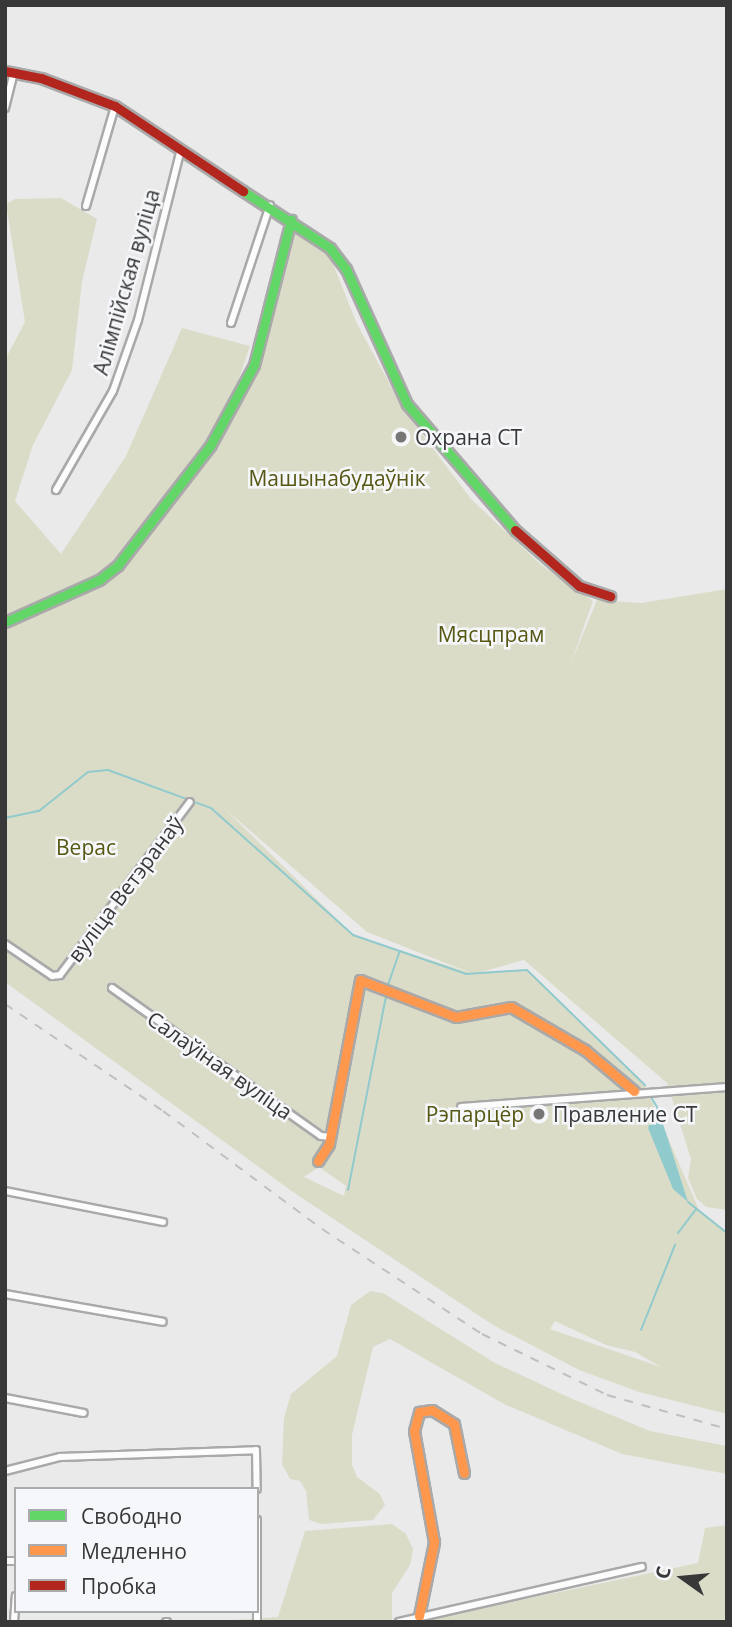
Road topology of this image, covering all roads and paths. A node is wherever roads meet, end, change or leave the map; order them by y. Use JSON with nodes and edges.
{"nodes":[{"id":1,"x":10,"y":72,"type":"edge"},
{"id":2,"x":115,"y":106,"type":"junction"},
{"id":3,"x":5,"y":108,"type":"edge"},
{"id":4,"x":182,"y":147,"type":"junction"},
{"id":5,"x":270,"y":205,"type":"junction"},
{"id":6,"x":86,"y":206,"type":"dead end"},
{"id":7,"x":291,"y":220,"type":"junction"},
{"id":8,"x":231,"y":323,"type":"dead end"},
{"id":9,"x":55,"y":490,"type":"dead end"},
{"id":10,"x":610,"y":596,"type":"dead end"},
{"id":11,"x":5,"y":622,"type":"edge"},
{"id":12,"x":190,"y":802,"type":"dead end"},
{"id":13,"x":5,"y":944,"type":"edge"},
{"id":14,"x":111,"y":988,"type":"dead end"},
{"id":15,"x":727,"y":1087,"type":"edge"},
{"id":16,"x":634,"y":1091,"type":"junction"},
{"id":17,"x":461,"y":1107,"type":"dead end"},
{"id":18,"x":331,"y":1137,"type":"junction"},
{"id":19,"x":318,"y":1161,"type":"dead end"},
{"id":20,"x":5,"y":1191,"type":"edge"},
{"id":21,"x":163,"y":1222,"type":"dead end"},
{"id":22,"x":5,"y":1294,"type":"edge"},
{"id":23,"x":163,"y":1322,"type":"dead end"},
{"id":24,"x":5,"y":1398,"type":"edge"},
{"id":25,"x":84,"y":1413,"type":"dead end"},
{"id":26,"x":5,"y":1471,"type":"edge"},
{"id":27,"x":464,"y":1473,"type":"dead end"},
{"id":28,"x":257,"y":1487,"type":"edge"},
{"id":29,"x":642,"y":1567,"type":"dead end"},
{"id":30,"x":419,"y":1616,"type":"junction"},
{"id":31,"x":399,"y":1622,"type":"edge"}],
"edges":[{"from":1,"to":2,"type":"street"},
{"from":1,"to":3,"type":"street"},
{"from":2,"to":4,"type":"street"},
{"from":2,"to":6,"type":"street"},
{"from":4,"to":5,"type":"street"},
{"from":4,"to":9,"type":"street","name":"Алімпійская вуліца"},
{"from":5,"to":7,"type":"street"},
{"from":5,"to":8,"type":"street"},
{"from":7,"to":10,"type":"street"},
{"from":7,"to":11,"type":"street"},
{"from":12,"to":13,"type":"street","name":"вуліца Ветэранаў"},
{"from":14,"to":18,"type":"street","name":"Салаўіная вуліца"},
{"from":15,"to":16,"type":"street"},
{"from":16,"to":17,"type":"street"},
{"from":16,"to":18,"type":"street"},
{"from":18,"to":19,"type":"street"},
{"from":20,"to":21,"type":"street"},
{"from":22,"to":23,"type":"street"},
{"from":24,"to":25,"type":"street"},
{"from":26,"to":28,"type":"street"},
{"from":27,"to":30,"type":"street"},
{"from":29,"to":30,"type":"street"},
{"from":30,"to":31,"type":"street"}]}
